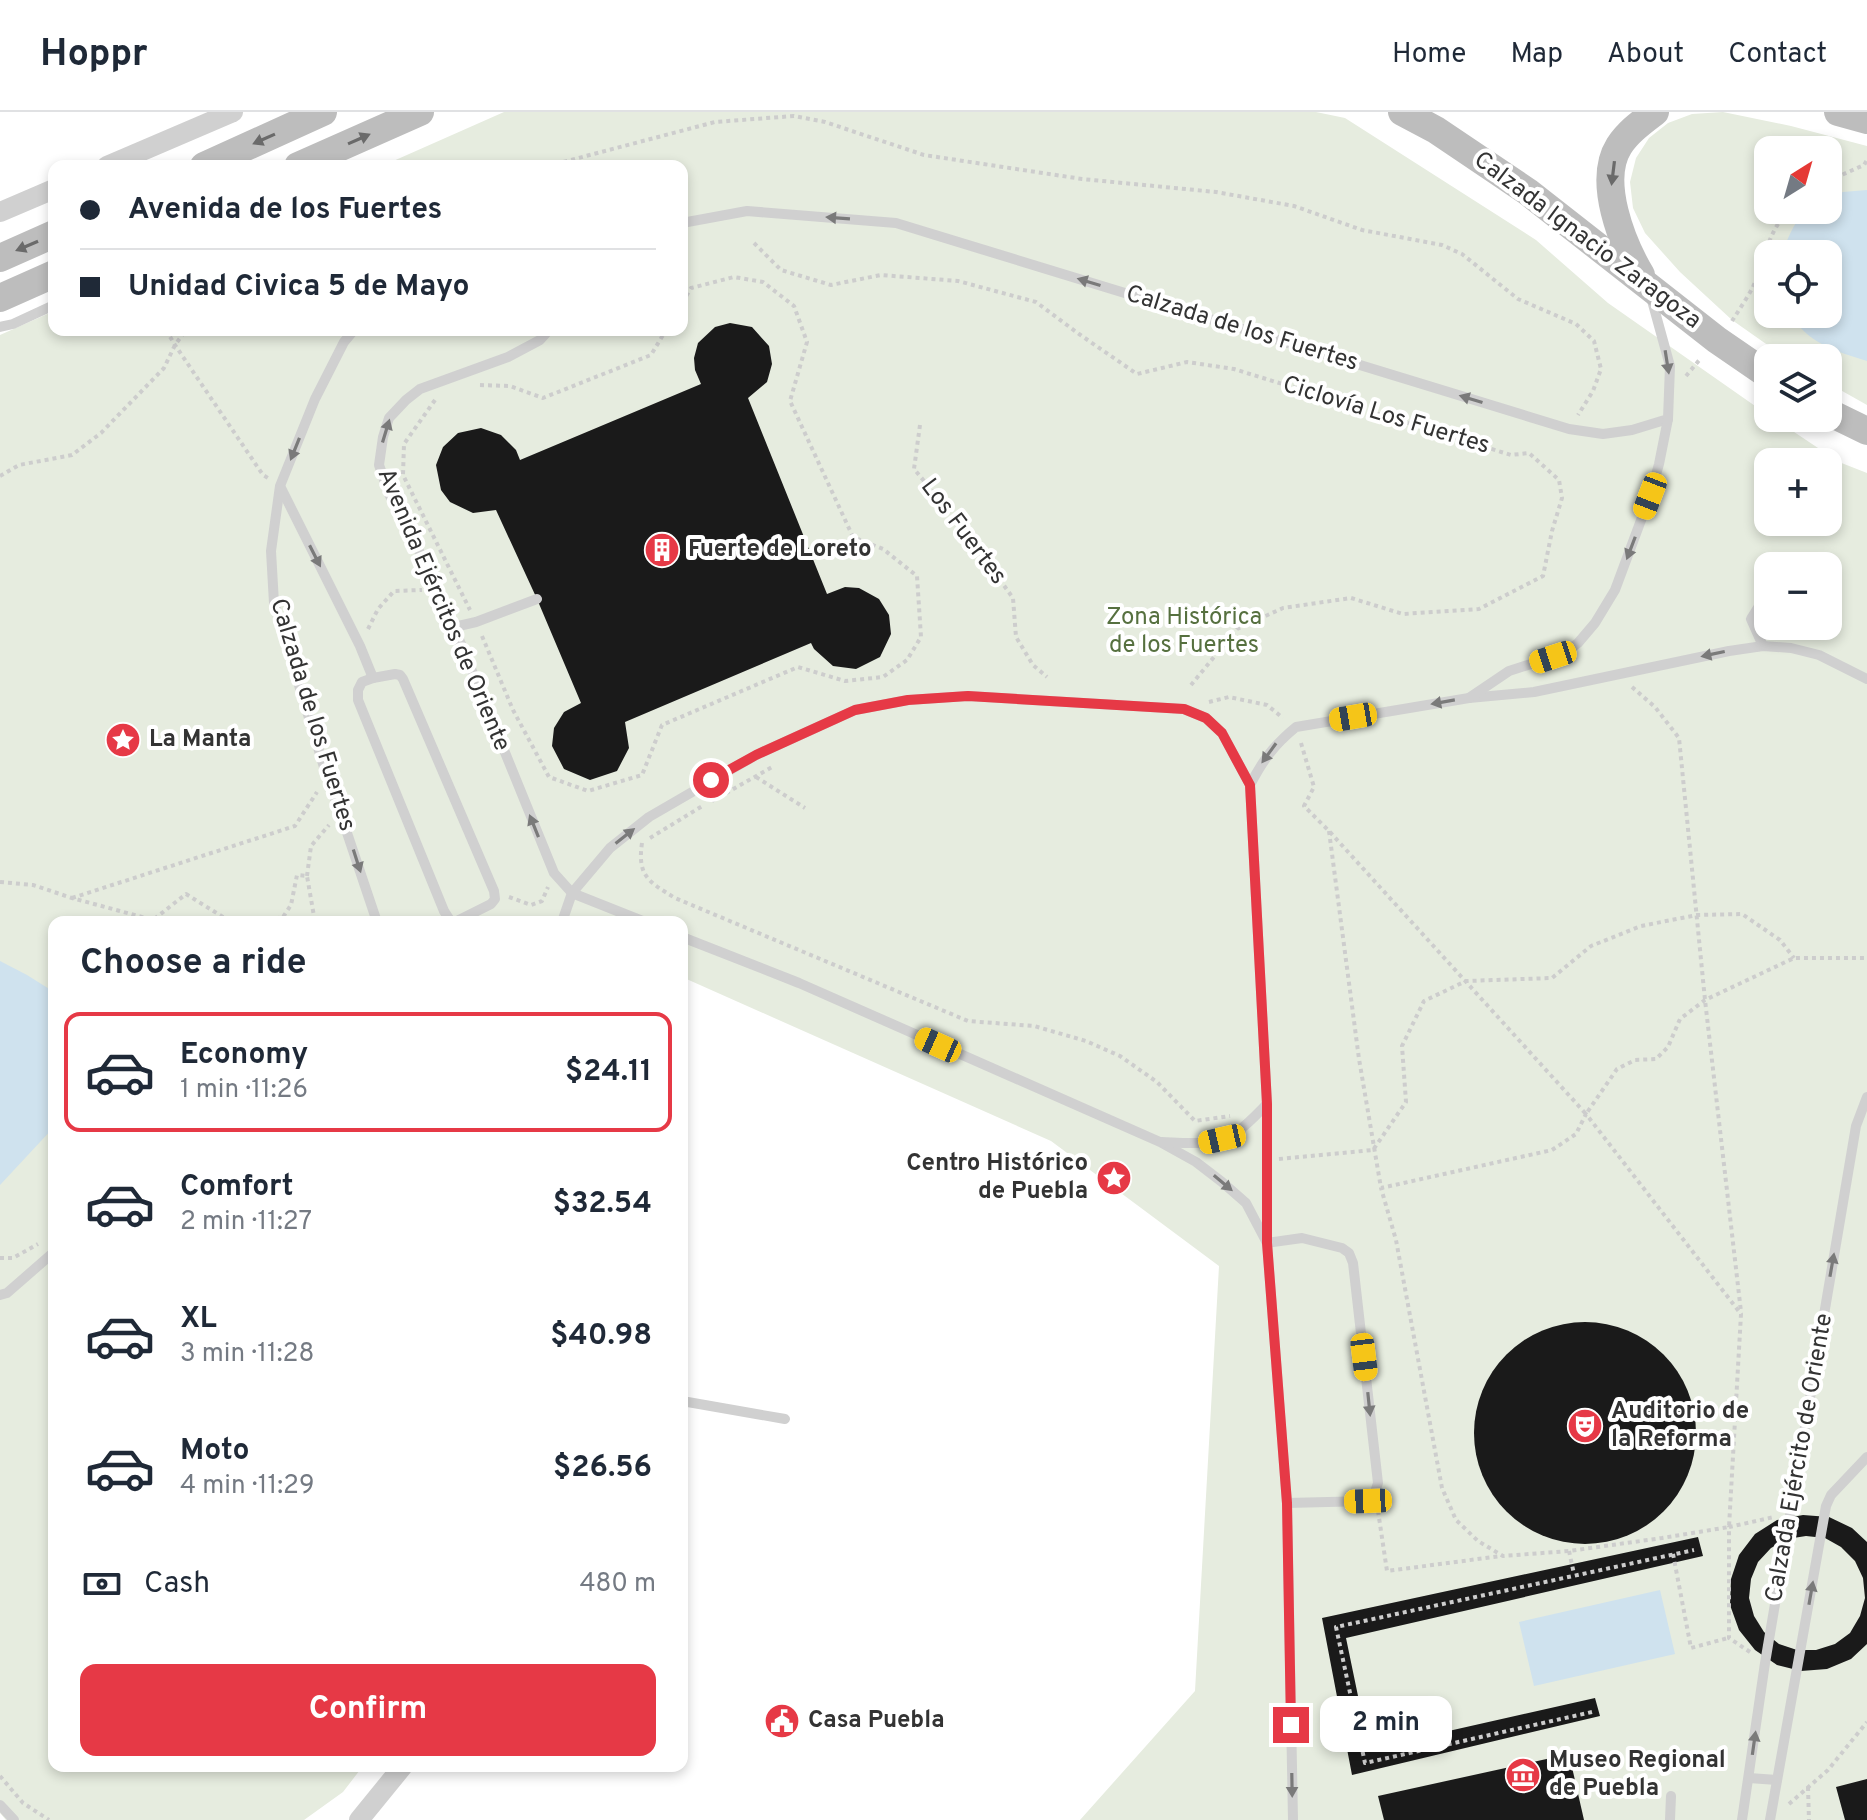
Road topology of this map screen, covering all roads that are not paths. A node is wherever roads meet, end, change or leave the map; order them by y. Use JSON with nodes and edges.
{"nodes":[{"id":1,"x":233,"y":112,"type":"edge"},
{"id":2,"x":323,"y":112,"type":"edge"},
{"id":3,"x":420,"y":112,"type":"edge"},
{"id":4,"x":1402,"y":112,"type":"edge"},
{"id":5,"x":1655,"y":112,"type":"edge"},
{"id":6,"x":1838,"y":112,"type":"edge"},
{"id":7,"x":1867,"y":120,"type":"edge"},
{"id":8,"x":121,"y":160,"type":"edge"},
{"id":9,"x":217,"y":160,"type":"edge"},
{"id":10,"x":312,"y":160,"type":"edge"},
{"id":11,"x":48,"y":191,"type":"edge"},
{"id":12,"x":2,"y":209,"type":"edge"},
{"id":13,"x":688,"y":222,"type":"edge"},
{"id":14,"x":48,"y":237,"type":"edge"},
{"id":15,"x":0,"y":258,"type":"edge"},
{"id":16,"x":48,"y":277,"type":"edge"},
{"id":17,"x":1648,"y":287,"type":"junction"},
{"id":18,"x":0,"y":298,"type":"edge"},
{"id":19,"x":48,"y":308,"type":"edge"},
{"id":20,"x":0,"y":327,"type":"edge"},
{"id":21,"x":349,"y":336,"type":"edge"},
{"id":22,"x":544,"y":336,"type":"edge"},
{"id":23,"x":1754,"y":365,"type":"edge"},
{"id":24,"x":1668,"y":419,"type":"junction"},
{"id":25,"x":1842,"y":419,"type":"edge"},
{"id":26,"x":1867,"y":431,"type":"edge"},
{"id":27,"x":280,"y":486,"type":"junction"},
{"id":28,"x":537,"y":599,"type":"dead end"},
{"id":29,"x":454,"y":627,"type":"junction"},
{"id":30,"x":1760,"y":640,"type":"edge"},
{"id":31,"x":1763,"y":646,"type":"junction"},
{"id":32,"x":373,"y":678,"type":"junction"},
{"id":33,"x":1867,"y":679,"type":"edge"},
{"id":34,"x":1469,"y":698,"type":"junction"},
{"id":35,"x":1250,"y":785,"type":"junction"},
{"id":36,"x":572,"y":893,"type":"junction"},
{"id":37,"x":375,"y":916,"type":"edge"},
{"id":38,"x":444,"y":916,"type":"edge"},
{"id":39,"x":467,"y":916,"type":"edge"},
{"id":40,"x":564,"y":916,"type":"edge"},
{"id":41,"x":630,"y":916,"type":"edge"},
{"id":42,"x":688,"y":939,"type":"edge"},
{"id":43,"x":1867,"y":1097,"type":"edge"},
{"id":44,"x":1267,"y":1104,"type":"junction"},
{"id":45,"x":1160,"y":1142,"type":"junction"},
{"id":46,"x":1267,"y":1243,"type":"junction"},
{"id":47,"x":48,"y":1257,"type":"edge"},
{"id":48,"x":0,"y":1295,"type":"edge"},
{"id":49,"x":688,"y":1402,"type":"edge"},
{"id":50,"x":785,"y":1419,"type":"dead end"},
{"id":51,"x":1866,"y":1460,"type":"edge"},
{"id":52,"x":1287,"y":1503,"type":"junction"},
{"id":53,"x":398,"y":1772,"type":"edge"},
{"id":54,"x":1749,"y":1778,"type":"junction"},
{"id":55,"x":1777,"y":1780,"type":"junction"},
{"id":56,"x":1671,"y":1796,"type":"dead end"},
{"id":57,"x":0,"y":1805,"type":"edge"},
{"id":58,"x":14,"y":1820,"type":"edge"},
{"id":59,"x":359,"y":1820,"type":"edge"},
{"id":60,"x":1293,"y":1820,"type":"edge"},
{"id":61,"x":1670,"y":1820,"type":"edge"},
{"id":62,"x":1742,"y":1820,"type":"edge"},
{"id":63,"x":1770,"y":1820,"type":"edge"}],
"edges":[{"from":1,"to":8,"type":"street"},
{"from":2,"to":9,"type":"main road","one_way":true},
{"from":10,"to":3,"type":"main road","one_way":true},
{"from":4,"to":17,"type":"main road","name":"Calzada Ignacio Zaragoza"},
{"from":5,"to":17,"type":"main road","one_way":true},
{"from":6,"to":7,"type":"main road"},
{"from":11,"to":12,"type":"street"},
{"from":24,"to":13,"type":"lane","name":"Calzada de los Fuertes","one_way":true},
{"from":14,"to":15,"type":"main road","one_way":true},
{"from":16,"to":18,"type":"main road"},
{"from":17,"to":23,"type":"main road","name":"Calzada Ignacio Zaragoza"},
{"from":17,"to":24,"type":"lane","one_way":true},
{"from":19,"to":20,"type":"lane"},
{"from":21,"to":27,"type":"lane","name":"Calzada de los Fuertes","one_way":true},
{"from":29,"to":22,"type":"lane","name":"Avenida Ejércitos de Oriente","one_way":true},
{"from":24,"to":34,"type":"lane","one_way":true},
{"from":25,"to":26,"type":"main road"},
{"from":27,"to":32,"type":"lane","one_way":true},
{"from":27,"to":37,"type":"lane","name":"Calzada de los Fuertes","one_way":true},
{"from":28,"to":29,"type":"lane"},
{"from":36,"to":29,"type":"lane","name":"Avenida Ejércitos de Oriente","one_way":true},
{"from":30,"to":31,"type":"lane"},
{"from":31,"to":33,"type":"lane"},
{"from":31,"to":34,"type":"lane","one_way":true},
{"from":32,"to":38,"type":"lane"},
{"from":32,"to":39,"type":"lane"},
{"from":34,"to":35,"type":"lane","one_way":true},
{"from":36,"to":35,"type":"lane","one_way":true},
{"from":35,"to":44,"type":"lane"},
{"from":36,"to":40,"type":"lane"},
{"from":36,"to":41,"type":"lane"},
{"from":42,"to":45,"type":"lane"},
{"from":54,"to":43,"type":"lane","name":"Calzada Ejército de Oriente","one_way":true},
{"from":44,"to":45,"type":"lane"},
{"from":44,"to":46,"type":"lane"},
{"from":45,"to":46,"type":"lane","one_way":true},
{"from":46,"to":52,"type":"lane"},
{"from":46,"to":52,"type":"lane","one_way":true},
{"from":47,"to":48,"type":"lane"},
{"from":49,"to":50,"type":"lane"},
{"from":55,"to":51,"type":"lane","one_way":true},
{"from":52,"to":60,"type":"lane","one_way":true},
{"from":53,"to":59,"type":"street"},
{"from":54,"to":55,"type":"lane"},
{"from":54,"to":62,"type":"lane","name":"Calzada Ejército de Oriente"},
{"from":55,"to":63,"type":"lane"},
{"from":56,"to":61,"type":"lane"},
{"from":57,"to":58,"type":"lane"}]}
